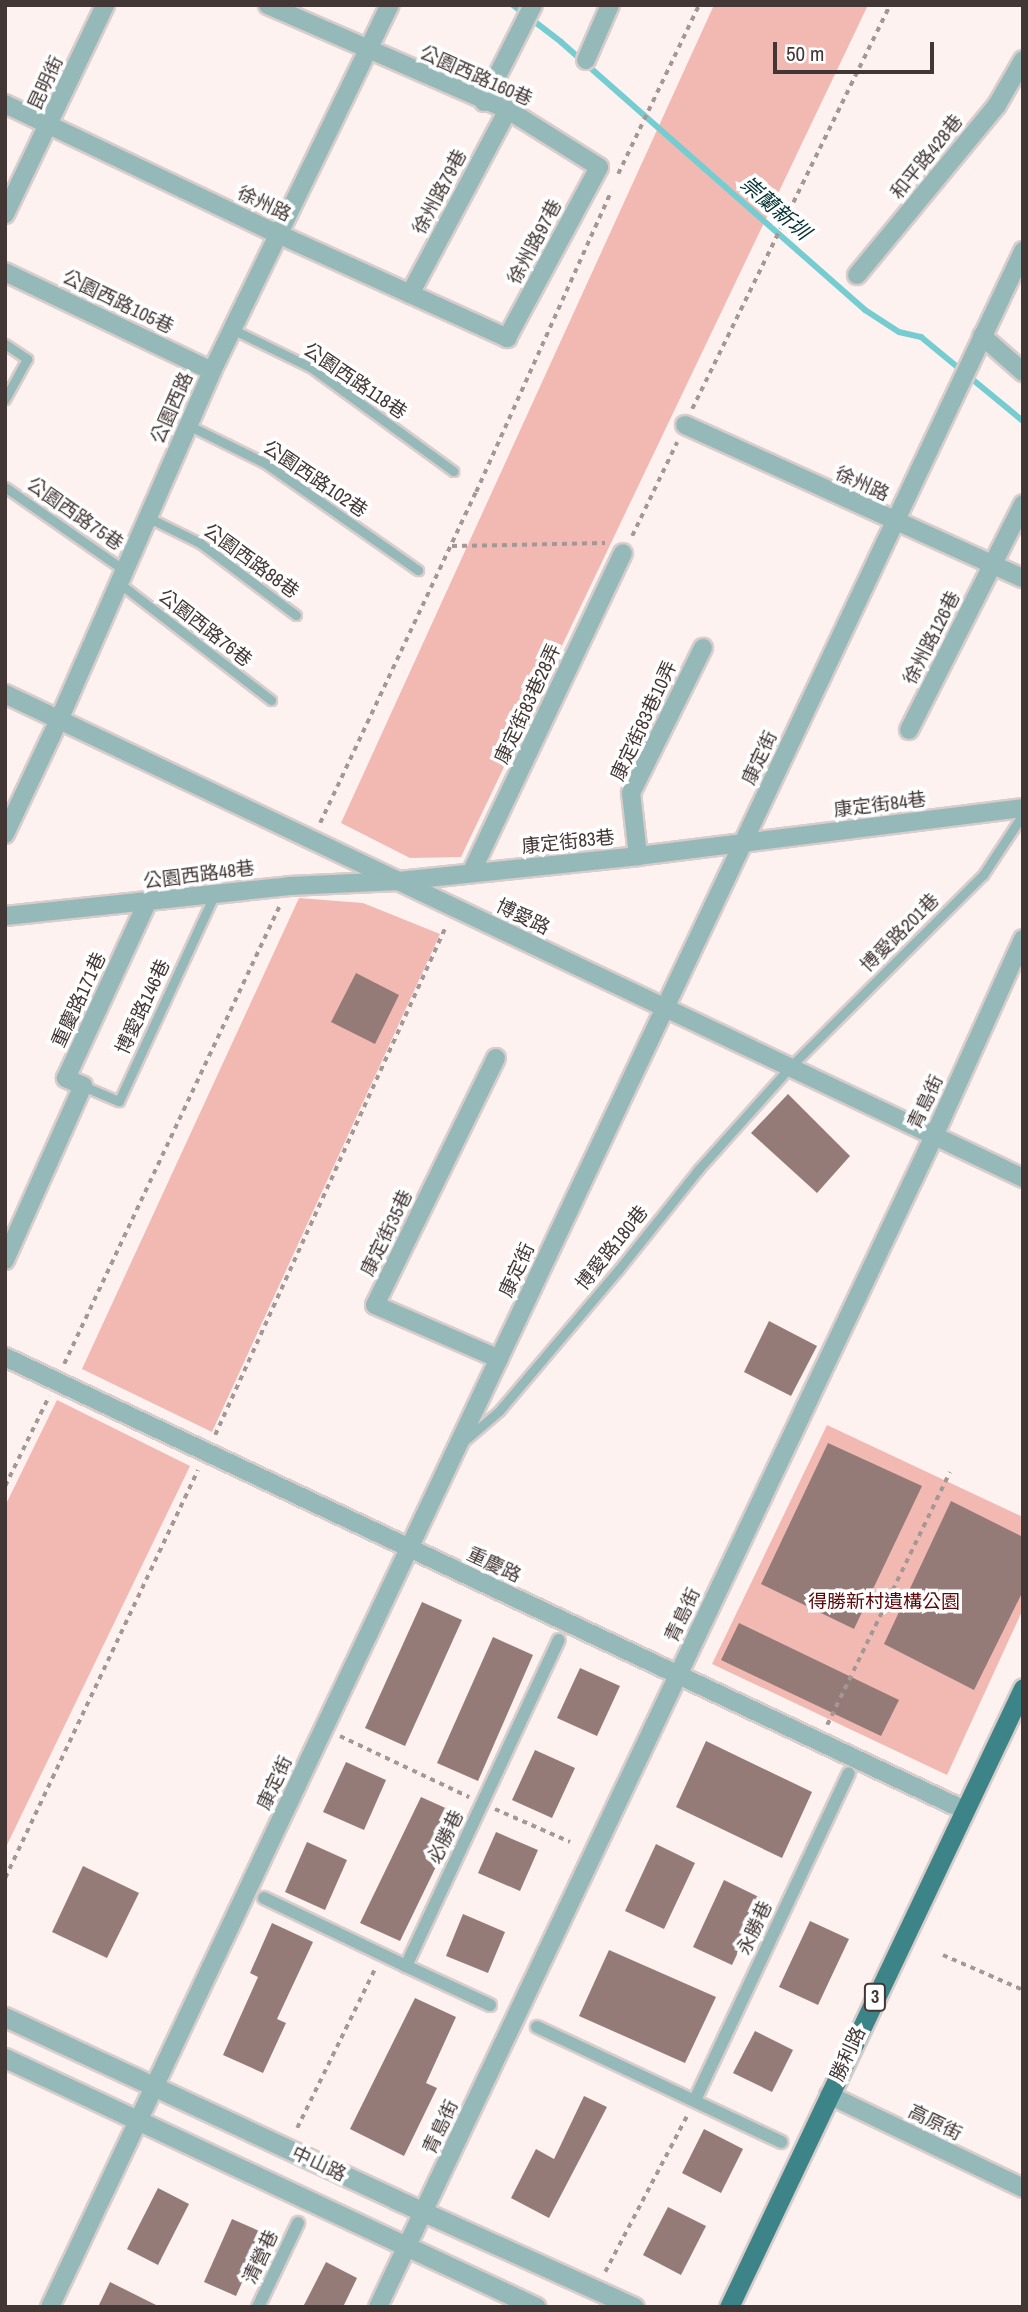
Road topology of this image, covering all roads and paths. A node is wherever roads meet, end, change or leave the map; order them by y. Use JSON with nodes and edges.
{"nodes":[{"id":1,"x":104,"y":5,"type":"edge"},
{"id":2,"x":268,"y":5,"type":"edge"},
{"id":3,"x":390,"y":5,"type":"edge"},
{"id":4,"x":610,"y":5,"type":"edge"},
{"id":5,"x":699,"y":5,"type":"edge"},
{"id":6,"x":890,"y":5,"type":"edge"},
{"id":7,"x":533,"y":6,"type":"edge"},
{"id":8,"x":368,"y":51,"type":"junction"},
{"id":9,"x":586,"y":60,"type":"dead end"},
{"id":10,"x":1023,"y":60,"type":"edge"},
{"id":11,"x":484,"y":102,"type":"junction"},
{"id":12,"x":5,"y":104,"type":"edge"},
{"id":13,"x":508,"y":110,"type":"junction"},
{"id":14,"x":50,"y":125,"type":"junction"},
{"id":15,"x":599,"y":167,"type":"joint"},
{"id":16,"x":5,"y":214,"type":"edge"},
{"id":17,"x":278,"y":234,"type":"junction"},
{"id":18,"x":1023,"y":251,"type":"edge"},
{"id":19,"x":5,"y":272,"type":"edge"},
{"id":20,"x":857,"y":275,"type":"dead end"},
{"id":21,"x":410,"y":294,"type":"junction"},
{"id":22,"x":232,"y":329,"type":"junction"},
{"id":23,"x":982,"y":337,"type":"junction"},
{"id":24,"x":507,"y":338,"type":"joint"},
{"id":25,"x":5,"y":344,"type":"edge"},
{"id":26,"x":212,"y":371,"type":"junction"},
{"id":27,"x":1023,"y":372,"type":"edge"},
{"id":28,"x":5,"y":399,"type":"edge"},
{"id":29,"x":188,"y":425,"type":"junction"},
{"id":30,"x":685,"y":425,"type":"junction"},
{"id":31,"x":453,"y":471,"type":"dead end"},
{"id":32,"x":5,"y":487,"type":"edge"},
{"id":33,"x":1023,"y":504,"type":"edge"},
{"id":34,"x":147,"y":517,"type":"junction"},
{"id":35,"x":895,"y":522,"type":"junction"},
{"id":36,"x":451,"y":546,"type":"junction"},
{"id":37,"x":626,"y":548,"type":"junction"},
{"id":38,"x":993,"y":565,"type":"junction"},
{"id":39,"x":418,"y":570,"type":"dead end"},
{"id":40,"x":122,"y":576,"type":"junction"},
{"id":41,"x":1023,"y":578,"type":"edge"},
{"id":42,"x":296,"y":615,"type":"dead end"},
{"id":43,"x":703,"y":648,"type":"dead end"},
{"id":44,"x":5,"y":694,"type":"edge"},
{"id":45,"x":271,"y":700,"type":"dead end"},
{"id":46,"x":59,"y":720,"type":"junction"},
{"id":47,"x":909,"y":730,"type":"dead end"},
{"id":48,"x":1023,"y":808,"type":"edge"},
{"id":49,"x":1023,"y":814,"type":"edge"},
{"id":50,"x":5,"y":834,"type":"edge"},
{"id":51,"x":312,"y":840,"type":"junction"},
{"id":52,"x":743,"y":843,"type":"junction"},
{"id":53,"x":638,"y":856,"type":"junction"},
{"id":54,"x":471,"y":873,"type":"junction"},
{"id":55,"x":398,"y":881,"type":"junction"},
{"id":56,"x":289,"y":886,"type":"junction"},
{"id":57,"x":215,"y":893,"type":"junction"},
{"id":58,"x":147,"y":903,"type":"junction"},
{"id":59,"x":454,"y":908,"type":"junction"},
{"id":60,"x":5,"y":916,"type":"edge"},
{"id":61,"x":1021,"y":945,"type":"edge"},
{"id":62,"x":665,"y":1007,"type":"junction"},
{"id":63,"x":496,"y":1058,"type":"dead end"},
{"id":64,"x":790,"y":1067,"type":"junction"},
{"id":65,"x":83,"y":1086,"type":"junction"},
{"id":66,"x":934,"y":1136,"type":"junction"},
{"id":67,"x":1023,"y":1178,"type":"edge"},
{"id":68,"x":5,"y":1260,"type":"edge"},
{"id":69,"x":5,"y":1357,"type":"edge"},
{"id":70,"x":499,"y":1359,"type":"junction"},
{"id":71,"x":56,"y":1381,"type":"junction"},
{"id":72,"x":457,"y":1447,"type":"junction"},
{"id":73,"x":207,"y":1452,"type":"junction"},
{"id":74,"x":950,"y":1472,"type":"dead end"},
{"id":75,"x":5,"y":1486,"type":"edge"},
{"id":76,"x":410,"y":1549,"type":"junction"},
{"id":77,"x":559,"y":1640,"type":"dead end"},
{"id":78,"x":678,"y":1675,"type":"junction"},
{"id":79,"x":1020,"y":1700,"type":"edge"},
{"id":80,"x":827,"y":1725,"type":"dead end"},
{"id":81,"x":340,"y":1736,"type":"dead end"},
{"id":82,"x":849,"y":1773,"type":"dead end"},
{"id":83,"x":484,"y":1803,"type":"junction"},
{"id":84,"x":964,"y":1810,"type":"junction"},
{"id":85,"x":570,"y":1842,"type":"dead end"},
{"id":86,"x":5,"y":1878,"type":"edge"},
{"id":87,"x":264,"y":1898,"type":"dead end"},
{"id":88,"x":383,"y":1955,"type":"junction"},
{"id":89,"x":943,"y":1955,"type":"dead end"},
{"id":90,"x":406,"y":1966,"type":"junction"},
{"id":91,"x":1023,"y":1990,"type":"edge"},
{"id":92,"x":490,"y":2005,"type":"dead end"},
{"id":93,"x":5,"y":2017,"type":"edge"},
{"id":94,"x":537,"y":2027,"type":"dead end"},
{"id":95,"x":5,"y":2058,"type":"edge"},
{"id":96,"x":155,"y":2087,"type":"junction"},
{"id":97,"x":829,"y":2095,"type":"junction"},
{"id":98,"x":695,"y":2100,"type":"junction"},
{"id":99,"x":139,"y":2120,"type":"junction"},
{"id":100,"x":297,"y":2129,"type":"dead end"},
{"id":101,"x":781,"y":2143,"type":"dead end"},
{"id":102,"x":1023,"y":2188,"type":"edge"},
{"id":103,"x":423,"y":2212,"type":"junction"},
{"id":104,"x":298,"y":2223,"type":"dead end"},
{"id":105,"x":407,"y":2246,"type":"junction"},
{"id":106,"x":605,"y":2272,"type":"dead end"},
{"id":107,"x":50,"y":2307,"type":"edge"},
{"id":108,"x":258,"y":2307,"type":"edge"},
{"id":109,"x":378,"y":2307,"type":"edge"},
{"id":110,"x":536,"y":2307,"type":"edge"},
{"id":111,"x":634,"y":2307,"type":"edge"},
{"id":112,"x":729,"y":2307,"type":"edge"}],
"edges":[{"from":1,"to":14,"type":"street","name":"昆明街"},
{"from":2,"to":8,"type":"street","name":"公園西路160巷"},
{"from":3,"to":8,"type":"street","name":"公園西路"},
{"from":4,"to":9,"type":"street"},
{"from":5,"to":36,"type":"path"},
{"from":6,"to":30,"type":"path"},
{"from":7,"to":11,"type":"street"},
{"from":8,"to":11,"type":"street","name":"公園西路160巷"},
{"from":8,"to":17,"type":"street","name":"公園西路"},
{"from":10,"to":20,"type":"street","name":"和平路428巷"},
{"from":11,"to":13,"type":"street","name":"公園西路160巷"},
{"from":12,"to":14,"type":"street","name":"徐州路"},
{"from":13,"to":15,"type":"street","name":"公園西路160巷"},
{"from":13,"to":21,"type":"street","name":"徐州路79巷"},
{"from":14,"to":16,"type":"street","name":"昆明街"},
{"from":14,"to":17,"type":"street","name":"徐州路"},
{"from":15,"to":24,"type":"street","name":"徐州路97巷"},
{"from":17,"to":21,"type":"street","name":"徐州路"},
{"from":17,"to":22,"type":"street","name":"公園西路"},
{"from":18,"to":23,"type":"street","name":"康定街"},
{"from":19,"to":26,"type":"street","name":"公園西路105巷"},
{"from":21,"to":24,"type":"street","name":"徐州路"},
{"from":22,"to":26,"type":"street","name":"公園西路"},
{"from":22,"to":31,"type":"lane","name":"公園西路118巷"},
{"from":23,"to":27,"type":"street"},
{"from":23,"to":35,"type":"street","name":"康定街"},
{"from":25,"to":28,"type":"lane"},
{"from":26,"to":29,"type":"street","name":"公園西路"},
{"from":29,"to":34,"type":"street","name":"公園西路"},
{"from":29,"to":39,"type":"lane","name":"公園西路102巷"},
{"from":30,"to":35,"type":"street","name":"徐州路"},
{"from":30,"to":37,"type":"path"},
{"from":32,"to":40,"type":"lane","name":"公園西路75巷"},
{"from":33,"to":38,"type":"street","name":"徐州路126巷"},
{"from":34,"to":40,"type":"street","name":"公園西路"},
{"from":34,"to":42,"type":"lane","name":"公園西路88巷"},
{"from":35,"to":38,"type":"street","name":"徐州路"},
{"from":35,"to":52,"type":"street","name":"康定街"},
{"from":36,"to":37,"type":"path"},
{"from":36,"to":51,"type":"path"},
{"from":37,"to":54,"type":"street","name":"康定街83巷28弄"},
{"from":38,"to":41,"type":"street","name":"徐州路"},
{"from":38,"to":47,"type":"street","name":"徐州路126巷"},
{"from":40,"to":45,"type":"lane","name":"公園西路76巷"},
{"from":40,"to":46,"type":"street","name":"公園西路"},
{"from":43,"to":53,"type":"street","name":"康定街83巷10弄"},
{"from":44,"to":46,"type":"street","name":"博愛路"},
{"from":46,"to":50,"type":"street","name":"公園西路"},
{"from":46,"to":51,"type":"street","name":"博愛路"},
{"from":48,"to":52,"type":"street","name":"康定街84巷"},
{"from":49,"to":64,"type":"lane","name":"博愛路201巷"},
{"from":51,"to":55,"type":"street","name":"博愛路"},
{"from":52,"to":53,"type":"street","name":"康定街83巷"},
{"from":52,"to":62,"type":"street","name":"康定街"},
{"from":53,"to":54,"type":"street","name":"康定街83巷"},
{"from":54,"to":55,"type":"street","name":"康定街83巷"},
{"from":55,"to":56,"type":"street","name":"公園西路48巷"},
{"from":55,"to":59,"type":"street","name":"博愛路"},
{"from":56,"to":57,"type":"street","name":"公園西路48巷"},
{"from":56,"to":71,"type":"path"},
{"from":57,"to":58,"type":"street","name":"公園西路48巷"},
{"from":57,"to":65,"type":"lane","name":"博愛路146巷"},
{"from":58,"to":60,"type":"street","name":"公園西路48巷"},
{"from":58,"to":65,"type":"street","name":"重慶路171巷"},
{"from":59,"to":62,"type":"street","name":"博愛路"},
{"from":59,"to":73,"type":"path"},
{"from":61,"to":66,"type":"street","name":"青島街"},
{"from":62,"to":64,"type":"street","name":"博愛路"},
{"from":62,"to":70,"type":"street","name":"康定街"},
{"from":63,"to":70,"type":"street","name":"康定街35巷"},
{"from":64,"to":66,"type":"street","name":"博愛路"},
{"from":64,"to":72,"type":"lane","name":"博愛路180巷"},
{"from":65,"to":68,"type":"street"},
{"from":66,"to":67,"type":"street","name":"博愛路"},
{"from":66,"to":78,"type":"street","name":"青島街"},
{"from":69,"to":71,"type":"street","name":"重慶路"},
{"from":70,"to":72,"type":"street","name":"康定街"},
{"from":71,"to":73,"type":"street","name":"重慶路"},
{"from":71,"to":75,"type":"path"},
{"from":72,"to":76,"type":"street","name":"康定街"},
{"from":73,"to":76,"type":"street","name":"重慶路"},
{"from":73,"to":86,"type":"path"},
{"from":74,"to":80,"type":"path"},
{"from":76,"to":78,"type":"street","name":"重慶路"},
{"from":76,"to":96,"type":"street","name":"康定街"},
{"from":77,"to":83,"type":"street","name":"必勝巷"},
{"from":78,"to":84,"type":"street","name":"重慶路"},
{"from":78,"to":103,"type":"street","name":"青島街"},
{"from":79,"to":84,"type":"main road","name":"勝利路","number":"3"},
{"from":81,"to":83,"type":"path"},
{"from":82,"to":98,"type":"street","name":"永勝巷"},
{"from":83,"to":85,"type":"path"},
{"from":83,"to":90,"type":"street","name":"必勝巷"},
{"from":84,"to":97,"type":"main road","name":"勝利路","number":"3"},
{"from":87,"to":88,"type":"street"},
{"from":88,"to":90,"type":"street"},
{"from":88,"to":100,"type":"path"},
{"from":89,"to":91,"type":"path"},
{"from":90,"to":92,"type":"street"},
{"from":93,"to":96,"type":"street","name":"中山路"},
{"from":94,"to":98,"type":"street"},
{"from":95,"to":99,"type":"street","name":"中山路"},
{"from":96,"to":99,"type":"street","name":"康定街"},
{"from":96,"to":103,"type":"street","name":"中山路"},
{"from":97,"to":102,"type":"street","name":"高原街"},
{"from":97,"to":112,"type":"main road","name":"勝利路","number":"3"},
{"from":98,"to":101,"type":"street"},
{"from":98,"to":106,"type":"path"},
{"from":99,"to":105,"type":"street","name":"中山路"},
{"from":99,"to":107,"type":"street","name":"康定街"},
{"from":103,"to":105,"type":"street","name":"青島街"},
{"from":103,"to":111,"type":"street","name":"中山路"},
{"from":104,"to":108,"type":"street","name":"清營巷"},
{"from":105,"to":109,"type":"street","name":"青島街"},
{"from":105,"to":110,"type":"street","name":"中山路"}]}
